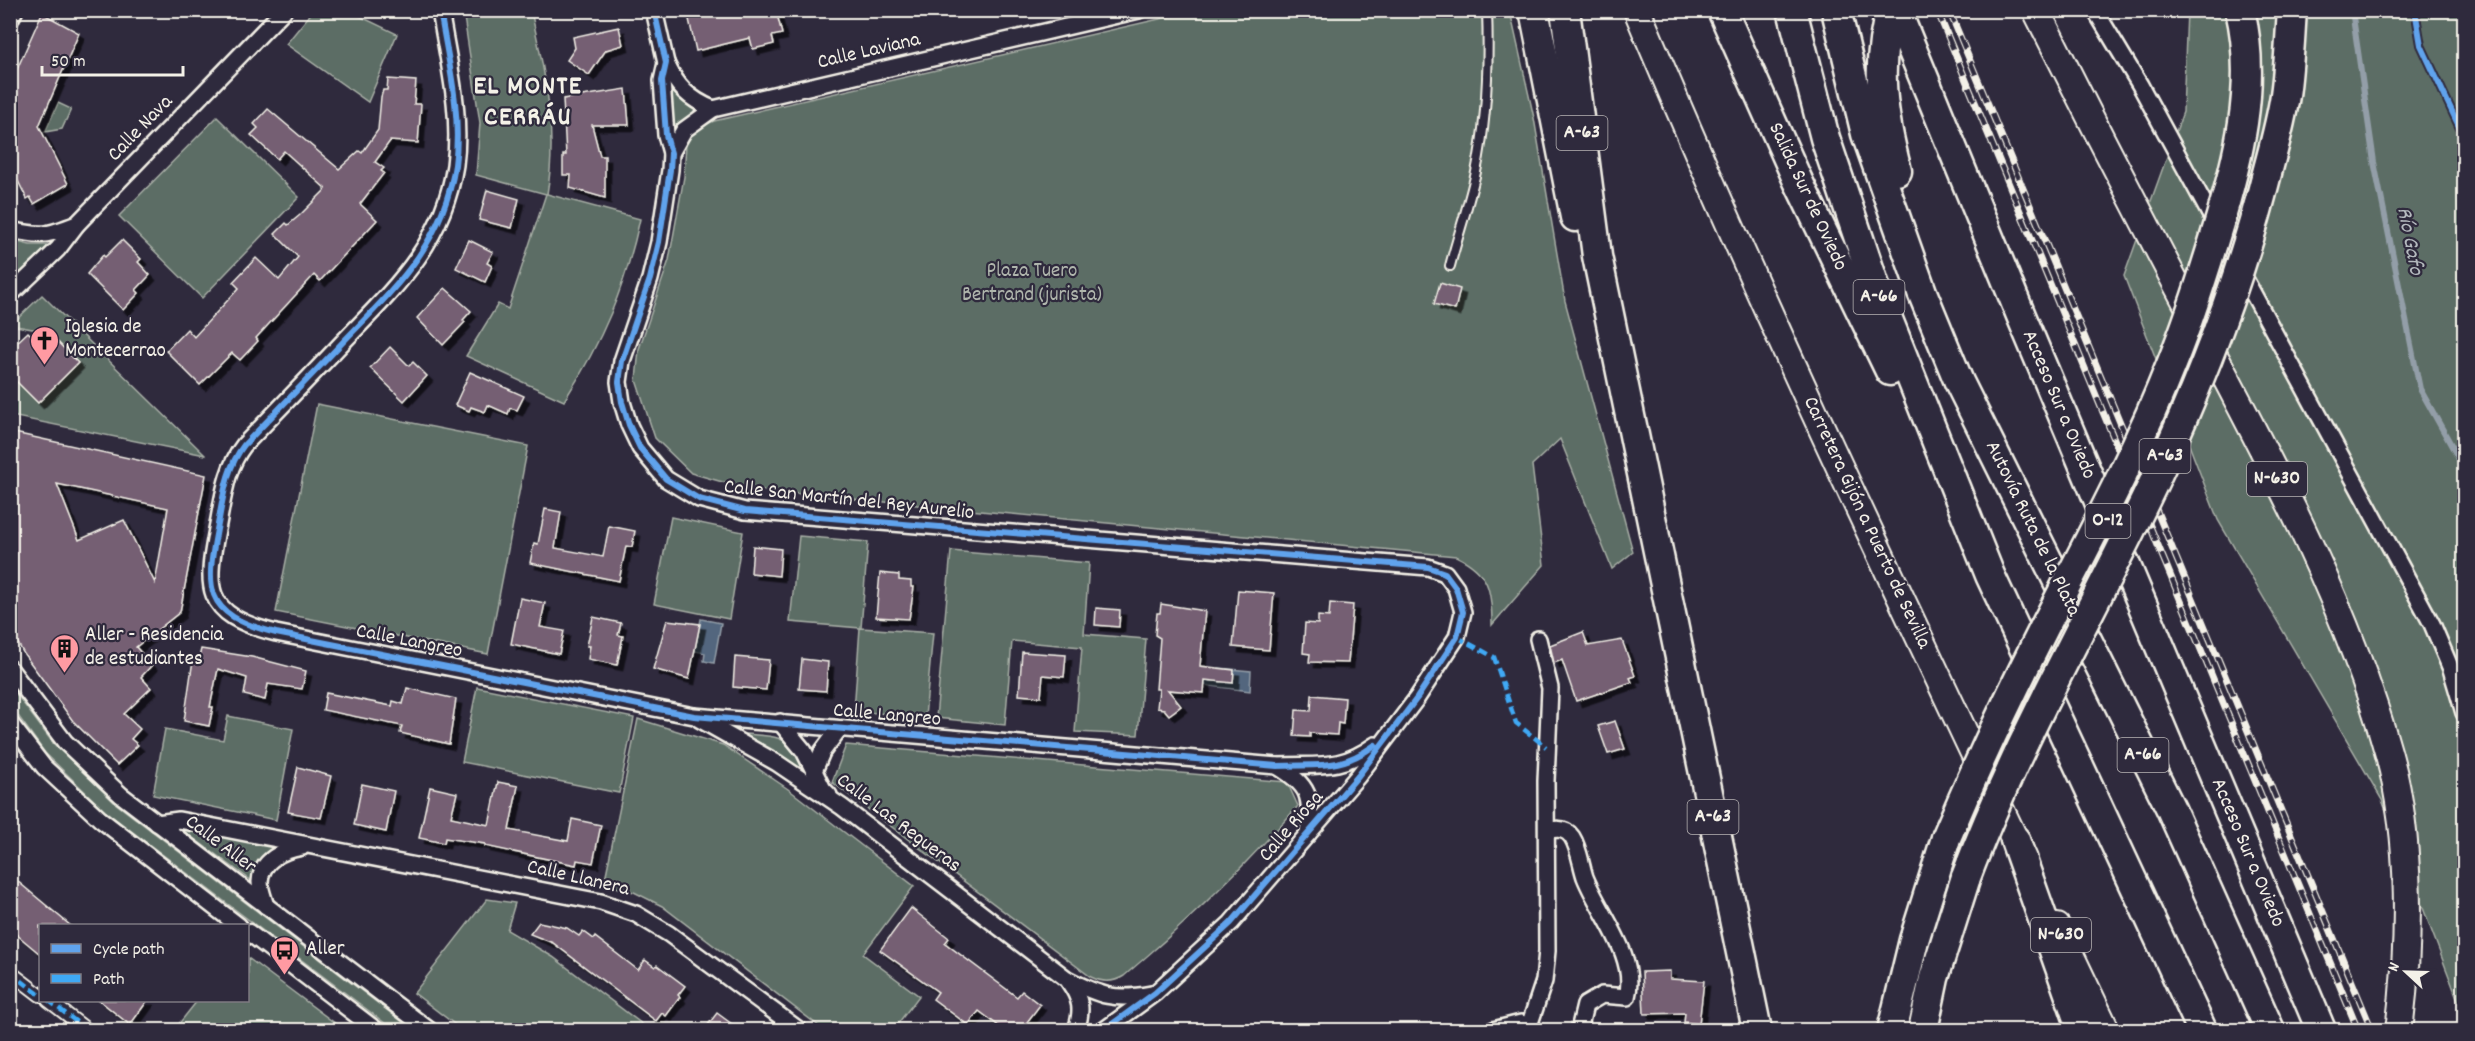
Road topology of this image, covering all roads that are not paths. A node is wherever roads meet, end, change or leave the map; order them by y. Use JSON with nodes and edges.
{"nodes":[{"id":1,"x":15,"y":10,"type":"edge"},
{"id":2,"x":284,"y":10,"type":"edge"},
{"id":3,"x":440,"y":10,"type":"edge"},
{"id":4,"x":654,"y":10,"type":"edge"},
{"id":5,"x":1139,"y":10,"type":"edge"},
{"id":6,"x":1487,"y":10,"type":"edge"},
{"id":7,"x":1534,"y":10,"type":"edge"},
{"id":8,"x":1565,"y":10,"type":"edge"},
{"id":9,"x":1637,"y":10,"type":"edge"},
{"id":10,"x":1722,"y":10,"type":"edge"},
{"id":11,"x":1792,"y":10,"type":"edge"},
{"id":12,"x":1836,"y":10,"type":"edge"},
{"id":13,"x":1891,"y":10,"type":"edge"},
{"id":14,"x":1896,"y":10,"type":"edge"},
{"id":15,"x":2036,"y":10,"type":"edge"},
{"id":16,"x":2096,"y":10,"type":"edge"},
{"id":17,"x":2240,"y":10,"type":"edge"},
{"id":18,"x":2292,"y":10,"type":"edge"},
{"id":19,"x":10,"y":20,"type":"edge"},
{"id":20,"x":666,"y":63,"type":"junction"},
{"id":21,"x":713,"y":110,"type":"junction"},
{"id":22,"x":671,"y":153,"type":"junction"},
{"id":23,"x":77,"y":224,"type":"junction"},
{"id":24,"x":10,"y":230,"type":"edge"},
{"id":25,"x":1450,"y":266,"type":"dead end"},
{"id":26,"x":12,"y":293,"type":"edge"},
{"id":27,"x":2011,"y":483,"type":"junction"},
{"id":28,"x":1990,"y":575,"type":"junction"},
{"id":29,"x":1670,"y":604,"type":"junction"},
{"id":30,"x":1463,"y":612,"type":"joint"},
{"id":31,"x":1538,"y":639,"type":"dead end"},
{"id":32,"x":10,"y":669,"type":"edge"},
{"id":33,"x":2464,"y":713,"type":"edge"},
{"id":34,"x":694,"y":716,"type":"junction"},
{"id":35,"x":780,"y":722,"type":"junction"},
{"id":36,"x":10,"y":723,"type":"edge"},
{"id":37,"x":839,"y":729,"type":"junction"},
{"id":38,"x":1389,"y":734,"type":"junction"},
{"id":39,"x":1277,"y":766,"type":"junction"},
{"id":40,"x":814,"y":771,"type":"junction"},
{"id":41,"x":842,"y":807,"type":"junction"},
{"id":42,"x":157,"y":823,"type":"junction"},
{"id":43,"x":1547,"y":831,"type":"junction"},
{"id":44,"x":1308,"y":834,"type":"junction"},
{"id":45,"x":2015,"y":840,"type":"junction"},
{"id":46,"x":313,"y":846,"type":"junction"},
{"id":47,"x":266,"y":906,"type":"junction"},
{"id":48,"x":236,"y":924,"type":"edge"},
{"id":49,"x":249,"y":933,"type":"edge"},
{"id":50,"x":10,"y":972,"type":"edge"},
{"id":51,"x":1067,"y":979,"type":"junction"},
{"id":52,"x":1155,"y":993,"type":"junction"},
{"id":53,"x":39,"y":994,"type":"edge"},
{"id":54,"x":51,"y":1002,"type":"edge"},
{"id":55,"x":1533,"y":1028,"type":"edge"},
{"id":56,"x":87,"y":1030,"type":"edge"},
{"id":57,"x":376,"y":1030,"type":"edge"},
{"id":58,"x":429,"y":1030,"type":"edge"},
{"id":59,"x":799,"y":1030,"type":"edge"},
{"id":60,"x":1076,"y":1030,"type":"edge"},
{"id":61,"x":1104,"y":1030,"type":"edge"},
{"id":62,"x":1493,"y":1030,"type":"edge"},
{"id":63,"x":1578,"y":1030,"type":"edge"},
{"id":64,"x":1757,"y":1030,"type":"edge"},
{"id":65,"x":1892,"y":1030,"type":"edge"},
{"id":66,"x":1923,"y":1030,"type":"edge"},
{"id":67,"x":2082,"y":1030,"type":"edge"},
{"id":68,"x":2106,"y":1030,"type":"edge"},
{"id":69,"x":2202,"y":1030,"type":"edge"},
{"id":70,"x":2270,"y":1030,"type":"edge"},
{"id":71,"x":2321,"y":1030,"type":"edge"},
{"id":72,"x":2399,"y":1030,"type":"edge"}],
"edges":[{"from":1,"to":19,"type":"street"},
{"from":2,"to":23,"type":"street","name":"Calle Nava"},
{"from":3,"to":34,"type":"street","name":"Calle Langreo"},
{"from":4,"to":20,"type":"street","name":"Calle San Martín del Rey Aurelio"},
{"from":5,"to":21,"type":"street","name":"Calle Laviana"},
{"from":6,"to":25,"type":"lane"},
{"from":7,"to":29,"type":"highway"},
{"from":8,"to":29,"type":"highway","number":"A-63"},
{"from":9,"to":45,"type":"highway","name":"Carretera Gijón a Puerto de Sevilla","number":"N-630"},
{"from":10,"to":28,"type":"highway","name":"Salida Sur de Oviedo"},
{"from":11,"to":28,"type":"highway","number":"A-66"},
{"from":12,"to":27,"type":"highway","name":"Autovía Ruta de la Plata","number":"A-66"},
{"from":13,"to":27,"type":"highway"},
{"from":14,"to":71,"type":"highway","name":"Acceso Sur a Oviedo","number":"O-12"},
{"from":15,"to":72,"type":"highway","number":"N-630"},
{"from":16,"to":33,"type":"street"},
{"from":17,"to":65,"type":"highway","bridge":true},
{"from":18,"to":66,"type":"highway","number":"A-63","bridge":true},
{"from":20,"to":21,"type":"street"},
{"from":20,"to":22,"type":"street","name":"Calle San Martín del Rey Aurelio"},
{"from":21,"to":22,"type":"street","name":"Calle Laviana"},
{"from":22,"to":30,"type":"street","name":"Calle San Martín del Rey Aurelio"},
{"from":23,"to":24,"type":"street","name":"Calle Nava"},
{"from":23,"to":26,"type":"street","name":"Calle Nava"},
{"from":27,"to":70,"type":"highway","name":"Autovía Ruta de la Plata","number":"A-66"},
{"from":28,"to":69,"type":"highway","number":"A-66"},
{"from":29,"to":64,"type":"highway","number":"A-63"},
{"from":30,"to":38,"type":"street","name":"Calle Riosa"},
{"from":31,"to":43,"type":"street"},
{"from":32,"to":42,"type":"street","name":"Calle Aller"},
{"from":34,"to":35,"type":"street","name":"Calle Langreo"},
{"from":34,"to":41,"type":"street","name":"Calle Las Regueras"},
{"from":35,"to":37,"type":"street","name":"Calle Langreo"},
{"from":35,"to":40,"type":"street"},
{"from":36,"to":48,"type":"street"},
{"from":37,"to":39,"type":"street","name":"Calle Langreo"},
{"from":37,"to":40,"type":"street"},
{"from":38,"to":39,"type":"street","name":"Calle Langreo"},
{"from":38,"to":44,"type":"street","name":"Calle Riosa"},
{"from":39,"to":44,"type":"street"},
{"from":40,"to":41,"type":"street"},
{"from":41,"to":51,"type":"street","name":"Calle Las Regueras"},
{"from":42,"to":46,"type":"street","name":"Calle Llanera"},
{"from":42,"to":47,"type":"street","name":"Calle Aller"},
{"from":43,"to":55,"type":"street"},
{"from":43,"to":63,"type":"street"},
{"from":44,"to":52,"type":"street","name":"Calle Riosa"},
{"from":45,"to":67,"type":"highway"},
{"from":45,"to":68,"type":"highway","name":"Carretera Gijón a Puerto de Sevilla","number":"N-630"},
{"from":46,"to":47,"type":"street","name":"Calle Llanera"},
{"from":46,"to":59,"type":"street","name":"Calle Llanera"},
{"from":47,"to":58,"type":"street","name":"Calle Aller"},
{"from":49,"to":57,"type":"street"},
{"from":50,"to":53,"type":"street"},
{"from":51,"to":52,"type":"street","name":"Calle Las Regueras"},
{"from":51,"to":60,"type":"street","name":"Calle Las Regueras"},
{"from":52,"to":61,"type":"street","name":"Calle Riosa"},
{"from":54,"to":56,"type":"street"},
{"from":55,"to":62,"type":"street"}]}
